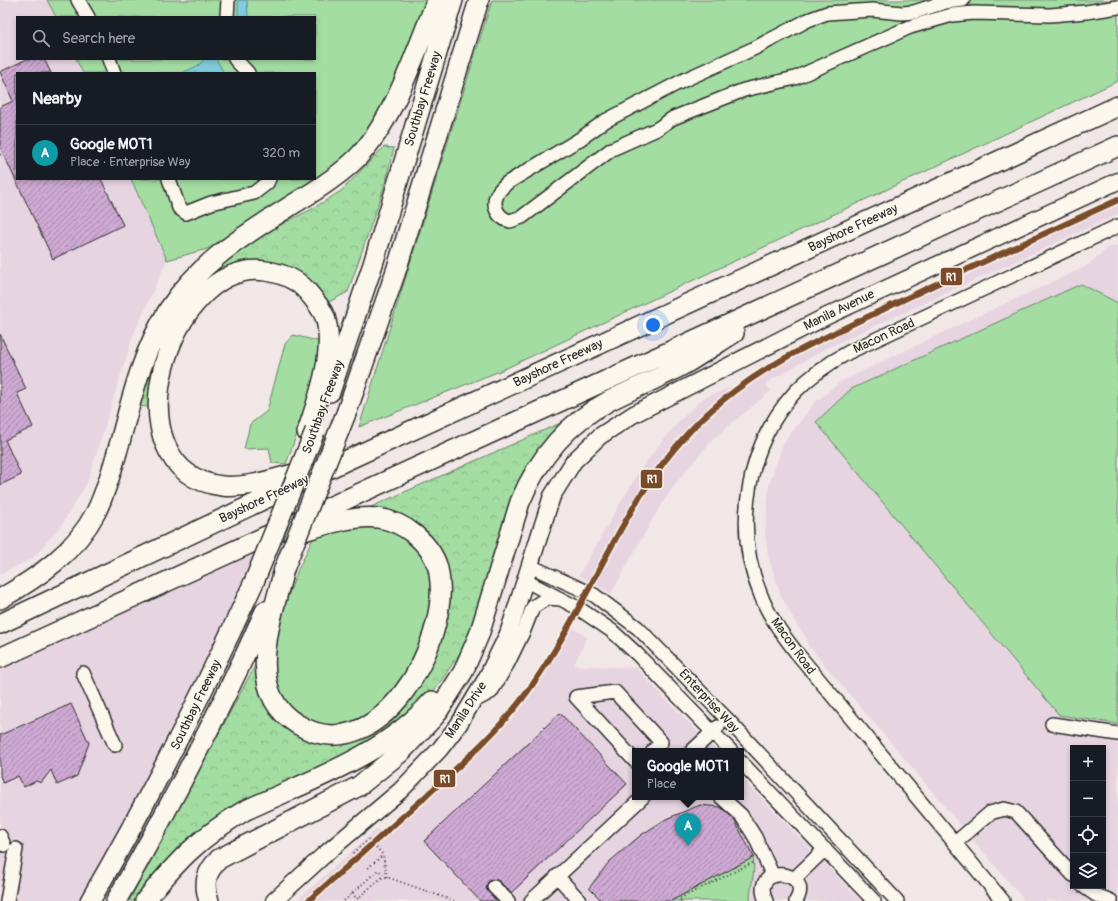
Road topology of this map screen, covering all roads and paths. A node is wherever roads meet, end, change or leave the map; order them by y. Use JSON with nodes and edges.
{"nodes":[{"id":1,"x":78,"y":0,"type":"edge"},
{"id":2,"x":228,"y":0,"type":"edge"},
{"id":3,"x":437,"y":0,"type":"edge"},
{"id":4,"x":453,"y":0,"type":"edge"},
{"id":5,"x":479,"y":0,"type":"edge"},
{"id":6,"x":964,"y":0,"type":"edge"},
{"id":7,"x":1118,"y":7,"type":"edge"},
{"id":8,"x":87,"y":16,"type":"edge"},
{"id":9,"x":227,"y":16,"type":"edge"},
{"id":10,"x":108,"y":60,"type":"edge"},
{"id":11,"x":236,"y":60,"type":"edge"},
{"id":12,"x":114,"y":72,"type":"edge"},
{"id":13,"x":247,"y":72,"type":"edge"},
{"id":14,"x":1118,"y":106,"type":"edge"},
{"id":15,"x":1118,"y":146,"type":"edge"},
{"id":16,"x":3,"y":153,"type":"dead end"},
{"id":17,"x":0,"y":155,"type":"edge"},
{"id":18,"x":169,"y":180,"type":"edge"},
{"id":19,"x":268,"y":180,"type":"edge"},
{"id":20,"x":1118,"y":181,"type":"edge"},
{"id":21,"x":1118,"y":226,"type":"edge"},
{"id":22,"x":789,"y":298,"type":"junction"},
{"id":23,"x":311,"y":432,"type":"junction"},
{"id":24,"x":345,"y":461,"type":"junction"},
{"id":25,"x":574,"y":461,"type":"joint"},
{"id":26,"x":246,"y":545,"type":"junction"},
{"id":27,"x":284,"y":569,"type":"junction"},
{"id":28,"x":528,"y":573,"type":"junction"},
{"id":29,"x":0,"y":599,"type":"edge"},
{"id":30,"x":561,"y":599,"type":"junction"},
{"id":31,"x":0,"y":624,"type":"edge"},
{"id":32,"x":480,"y":634,"type":"junction"},
{"id":33,"x":0,"y":658,"type":"edge"},
{"id":34,"x":83,"y":673,"type":"dead end"},
{"id":35,"x":474,"y":702,"type":"junction"},
{"id":36,"x":727,"y":719,"type":"junction"},
{"id":37,"x":1052,"y":724,"type":"dead end"},
{"id":38,"x":713,"y":732,"type":"junction"},
{"id":39,"x":1118,"y":734,"type":"edge"},
{"id":40,"x":115,"y":745,"type":"dead end"},
{"id":41,"x":656,"y":748,"type":"edge"},
{"id":42,"x":695,"y":748,"type":"edge"},
{"id":43,"x":728,"y":748,"type":"edge"},
{"id":44,"x":632,"y":758,"type":"edge"},
{"id":45,"x":744,"y":765,"type":"edge"},
{"id":46,"x":639,"y":800,"type":"edge"},
{"id":47,"x":724,"y":800,"type":"edge"},
{"id":48,"x":7,"y":843,"type":"edge"},
{"id":49,"x":955,"y":843,"type":"junction"},
{"id":50,"x":825,"y":850,"type":"junction"},
{"id":51,"x":353,"y":853,"type":"dead end"},
{"id":52,"x":382,"y":854,"type":"junction"},
{"id":53,"x":754,"y":862,"type":"dead end"},
{"id":54,"x":368,"y":868,"type":"dead end"},
{"id":55,"x":1070,"y":872,"type":"edge"},
{"id":56,"x":557,"y":876,"type":"junction"},
{"id":57,"x":773,"y":876,"type":"junction"},
{"id":58,"x":387,"y":877,"type":"junction"},
{"id":59,"x":794,"y":879,"type":"junction"},
{"id":60,"x":494,"y":887,"type":"dead end"},
{"id":61,"x":1087,"y":889,"type":"edge"},
{"id":62,"x":352,"y":893,"type":"junction"},
{"id":63,"x":7,"y":899,"type":"edge"},
{"id":64,"x":798,"y":900,"type":"edge"},
{"id":65,"x":90,"y":901,"type":"edge"},
{"id":66,"x":116,"y":901,"type":"edge"},
{"id":67,"x":145,"y":901,"type":"edge"},
{"id":68,"x":209,"y":901,"type":"edge"},
{"id":69,"x":274,"y":901,"type":"edge"},
{"id":70,"x":344,"y":901,"type":"edge"},
{"id":71,"x":454,"y":901,"type":"edge"},
{"id":72,"x":508,"y":901,"type":"edge"},
{"id":73,"x":531,"y":901,"type":"edge"},
{"id":74,"x":580,"y":901,"type":"edge"},
{"id":75,"x":681,"y":901,"type":"edge"},
{"id":76,"x":766,"y":901,"type":"edge"},
{"id":77,"x":874,"y":901,"type":"edge"},
{"id":78,"x":897,"y":901,"type":"edge"},
{"id":79,"x":1003,"y":901,"type":"edge"},
{"id":80,"x":1111,"y":901,"type":"edge"}],
"edges":[{"from":1,"to":8,"type":"street"},
{"from":2,"to":9,"type":"street"},
{"from":3,"to":29,"type":"highway"},
{"from":4,"to":23,"type":"highway","name":"Southbay Freeway"},
{"from":5,"to":27,"type":"highway","name":"Southbay Freeway","bridge":true},
{"from":6,"to":7,"type":"street"},
{"from":10,"to":12,"type":"street"},
{"from":11,"to":13,"type":"street"},
{"from":14,"to":24,"type":"highway","name":"Bayshore Freeway"},
{"from":15,"to":22,"type":"highway"},
{"from":16,"to":17,"type":"path"},
{"from":18,"to":19,"type":"street"},
{"from":20,"to":25,"type":"main road","name":"Manila Avenue"},
{"from":21,"to":49,"type":"street","name":"Macon Road"},
{"from":22,"to":26,"type":"highway"},
{"from":22,"to":32,"type":"highway"},
{"from":23,"to":24,"type":"highway"},
{"from":23,"to":65,"type":"highway","name":"Southbay Freeway","bridge":true},
{"from":24,"to":31,"type":"highway","name":"Bayshore Freeway"},
{"from":25,"to":28,"type":"main road","name":"Manila Drive"},
{"from":26,"to":27,"type":"highway"},
{"from":26,"to":33,"type":"highway"},
{"from":27,"to":66,"type":"highway","name":"Southbay Freeway"},
{"from":28,"to":30,"type":"street","name":"Enterprise Way"},
{"from":28,"to":35,"type":"main road","name":"Manila Drive"},
{"from":28,"to":36,"type":"street","name":"Enterprise Way"},
{"from":30,"to":35,"type":"street"},
{"from":30,"to":38,"type":"street","name":"Enterprise Way"},
{"from":32,"to":67,"type":"highway"},
{"from":32,"to":68,"type":"highway"},
{"from":34,"to":40,"type":"street"},
{"from":35,"to":69,"type":"main road","name":"Manila Drive"},
{"from":36,"to":38,"type":"street"},
{"from":36,"to":78,"type":"street","name":"Enterprise Way"},
{"from":37,"to":39,"type":"street"},
{"from":38,"to":42,"type":"street"},
{"from":38,"to":43,"type":"street","name":"Enterprise Way"},
{"from":41,"to":44,"type":"street"},
{"from":45,"to":50,"type":"street"},
{"from":46,"to":56,"type":"street"},
{"from":47,"to":57,"type":"street"},
{"from":48,"to":63,"type":"street"},
{"from":49,"to":55,"type":"street"},
{"from":49,"to":79,"type":"street","name":"Macon Road"},
{"from":50,"to":59,"type":"street"},
{"from":50,"to":77,"type":"street"},
{"from":51,"to":52,"type":"path"},
{"from":52,"to":54,"type":"path"},
{"from":52,"to":58,"type":"path"},
{"from":53,"to":75,"type":"path"},
{"from":56,"to":73,"type":"street"},
{"from":56,"to":74,"type":"street"},
{"from":57,"to":59,"type":"street"},
{"from":57,"to":76,"type":"street"},
{"from":58,"to":62,"type":"path"},
{"from":58,"to":62,"type":"path"},
{"from":58,"to":71,"type":"path"},
{"from":59,"to":64,"type":"street"},
{"from":60,"to":72,"type":"street"},
{"from":61,"to":80,"type":"street"},
{"from":62,"to":70,"type":"path"}]}
